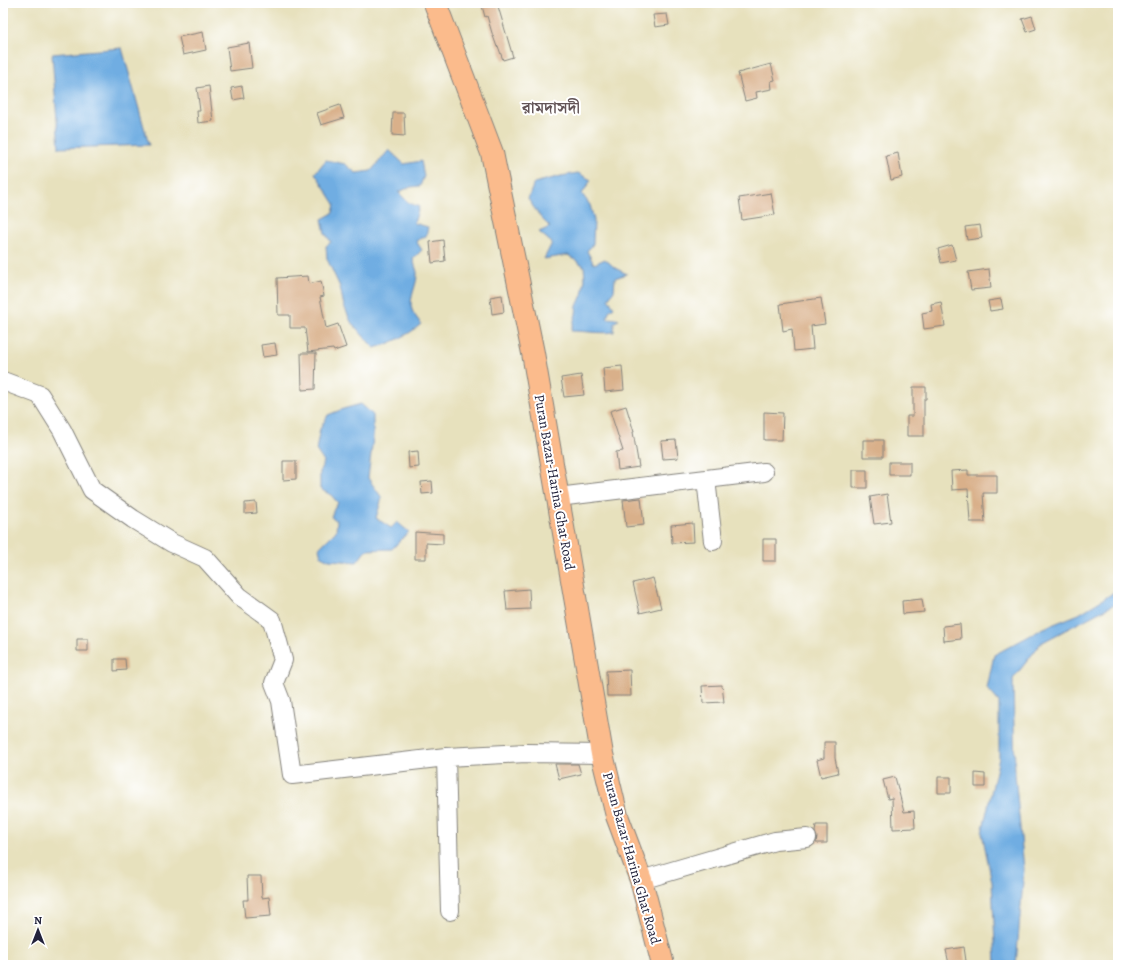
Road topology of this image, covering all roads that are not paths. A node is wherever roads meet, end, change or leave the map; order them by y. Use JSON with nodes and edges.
{"nodes":[{"id":1,"x":435,"y":3,"type":"edge"},
{"id":2,"x":3,"y":381,"type":"edge"},
{"id":3,"x":764,"y":472,"type":"dead end"},
{"id":4,"x":706,"y":479,"type":"junction"},
{"id":5,"x":558,"y":497,"type":"junction"},
{"id":6,"x":713,"y":541,"type":"dead end"},
{"id":7,"x":602,"y":754,"type":"junction"},
{"id":8,"x":446,"y":757,"type":"junction"},
{"id":9,"x":807,"y":838,"type":"dead end"},
{"id":10,"x":641,"y":880,"type":"junction"},
{"id":11,"x":450,"y":911,"type":"dead end"},
{"id":12,"x":663,"y":965,"type":"edge"}],
"edges":[{"from":1,"to":5,"type":"main road","name":"Puran Bazar-Harina Ghat Road"},
{"from":2,"to":8,"type":"street"},
{"from":3,"to":4,"type":"street"},
{"from":4,"to":5,"type":"street"},
{"from":4,"to":6,"type":"street"},
{"from":5,"to":7,"type":"main road","name":"Puran Bazar-Harina Ghat Road"},
{"from":7,"to":8,"type":"street"},
{"from":7,"to":10,"type":"main road","name":"Puran Bazar-Harina Ghat Road"},
{"from":8,"to":11,"type":"street"},
{"from":9,"to":10,"type":"street"},
{"from":10,"to":12,"type":"main road","name":"Puran Bazar-Harina Ghat Road"}]}
